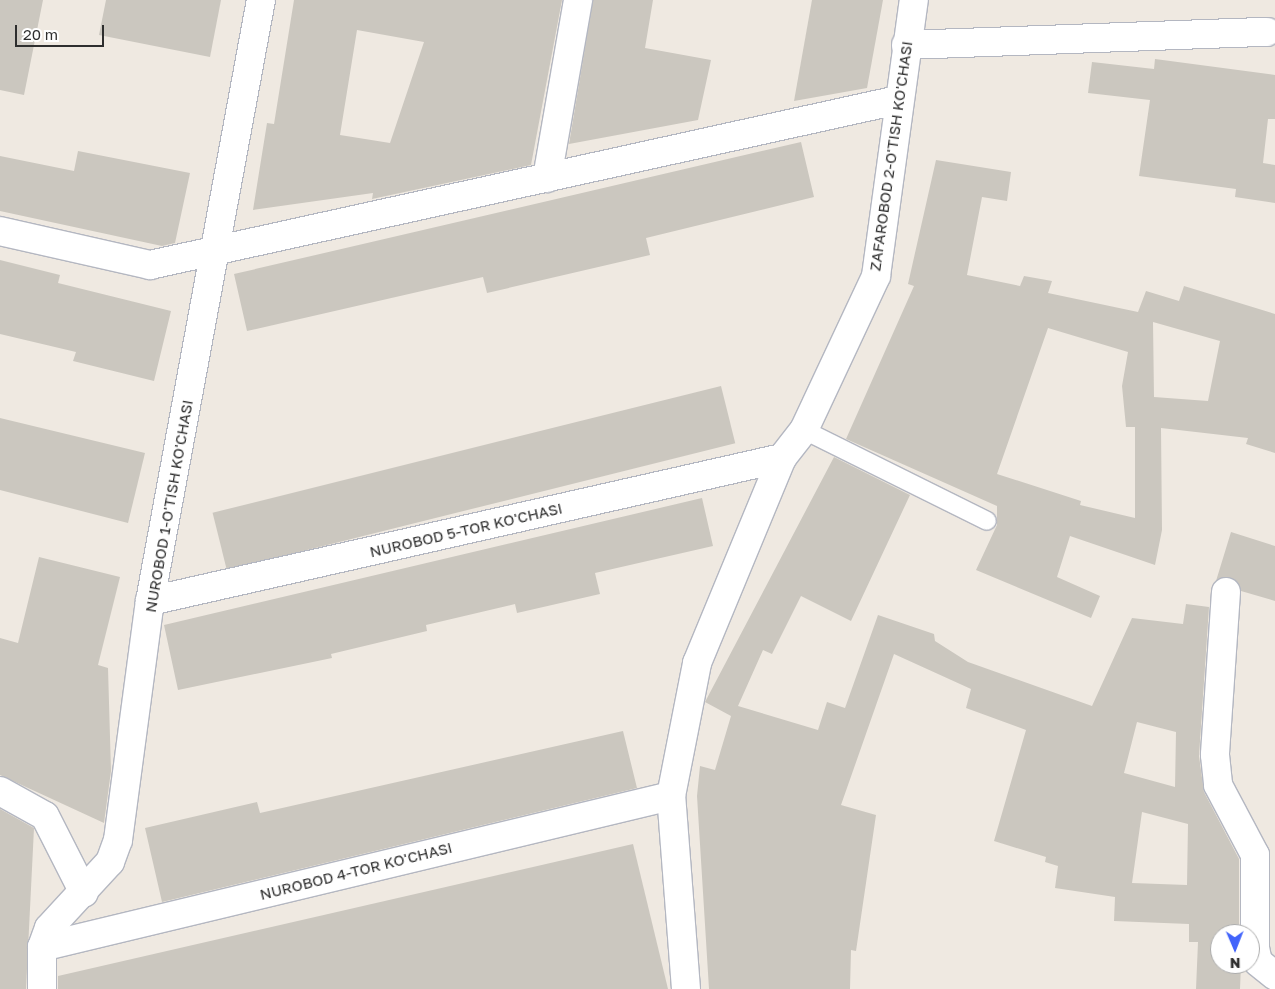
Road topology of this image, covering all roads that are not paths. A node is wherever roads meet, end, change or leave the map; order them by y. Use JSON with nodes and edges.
{"nodes":[{"id":1,"x":260,"y":0,"type":"edge"},
{"id":2,"x":578,"y":0,"type":"edge"},
{"id":3,"x":914,"y":0,"type":"edge"},
{"id":4,"x":1267,"y":32,"type":"dead end"},
{"id":5,"x":906,"y":45,"type":"junction"},
{"id":6,"x":898,"y":100,"type":"junction"},
{"id":7,"x":547,"y":178,"type":"junction"},
{"id":8,"x":0,"y":231,"type":"edge"},
{"id":9,"x":215,"y":252,"type":"junction"},
{"id":10,"x":804,"y":430,"type":"junction"},
{"id":11,"x":782,"y":458,"type":"junction"},
{"id":12,"x":987,"y":520,"type":"dead end"},
{"id":13,"x":1226,"y":592,"type":"dead end"},
{"id":14,"x":150,"y":601,"type":"junction"},
{"id":15,"x":0,"y":792,"type":"edge"},
{"id":16,"x":671,"y":796,"type":"junction"},
{"id":17,"x":84,"y":893,"type":"junction"},
{"id":18,"x":42,"y":947,"type":"junction"},
{"id":19,"x":1275,"y":976,"type":"edge"},
{"id":20,"x":42,"y":989,"type":"edge"},
{"id":21,"x":686,"y":989,"type":"edge"}],
"edges":[{"from":1,"to":9,"type":"street","name":"NUROBOD 1-O'TISH KO'CHASI"},
{"from":2,"to":7,"type":"street"},
{"from":3,"to":5,"type":"street","name":"ZAFAROBOD 2-O'TISH KO'CHASI"},
{"from":4,"to":5,"type":"street"},
{"from":5,"to":6,"type":"street","name":"ZAFAROBOD 2-O'TISH KO'CHASI"},
{"from":6,"to":7,"type":"street"},
{"from":6,"to":10,"type":"street","name":"ZAFAROBOD 2-O'TISH KO'CHASI"},
{"from":7,"to":9,"type":"street"},
{"from":8,"to":9,"type":"street"},
{"from":9,"to":14,"type":"street","name":"NUROBOD 1-O'TISH KO'CHASI"},
{"from":10,"to":11,"type":"street","name":"ZAFAROBOD 2-O'TISH KO'CHASI"},
{"from":10,"to":12,"type":"lane"},
{"from":11,"to":14,"type":"street","name":"NUROBOD 5-TOR KO'CHASI"},
{"from":11,"to":16,"type":"street","name":"ZAFAROBOD 2-O'TISH KO'CHASI"},
{"from":13,"to":19,"type":"street"},
{"from":14,"to":17,"type":"street","name":"NUROBOD 1-O'TISH KO'CHASI"},
{"from":15,"to":17,"type":"street"},
{"from":16,"to":18,"type":"street","name":"NUROBOD 4-TOR KO'CHASI"},
{"from":16,"to":21,"type":"street","name":"ZAFAROBOD 2-O'TISH KO'CHASI"},
{"from":17,"to":18,"type":"street","name":"NUROBOD 1-O'TISH KO'CHASI"},
{"from":18,"to":20,"type":"street","name":"NUROBOD 1-O'TISH KO'CHASI"}]}
